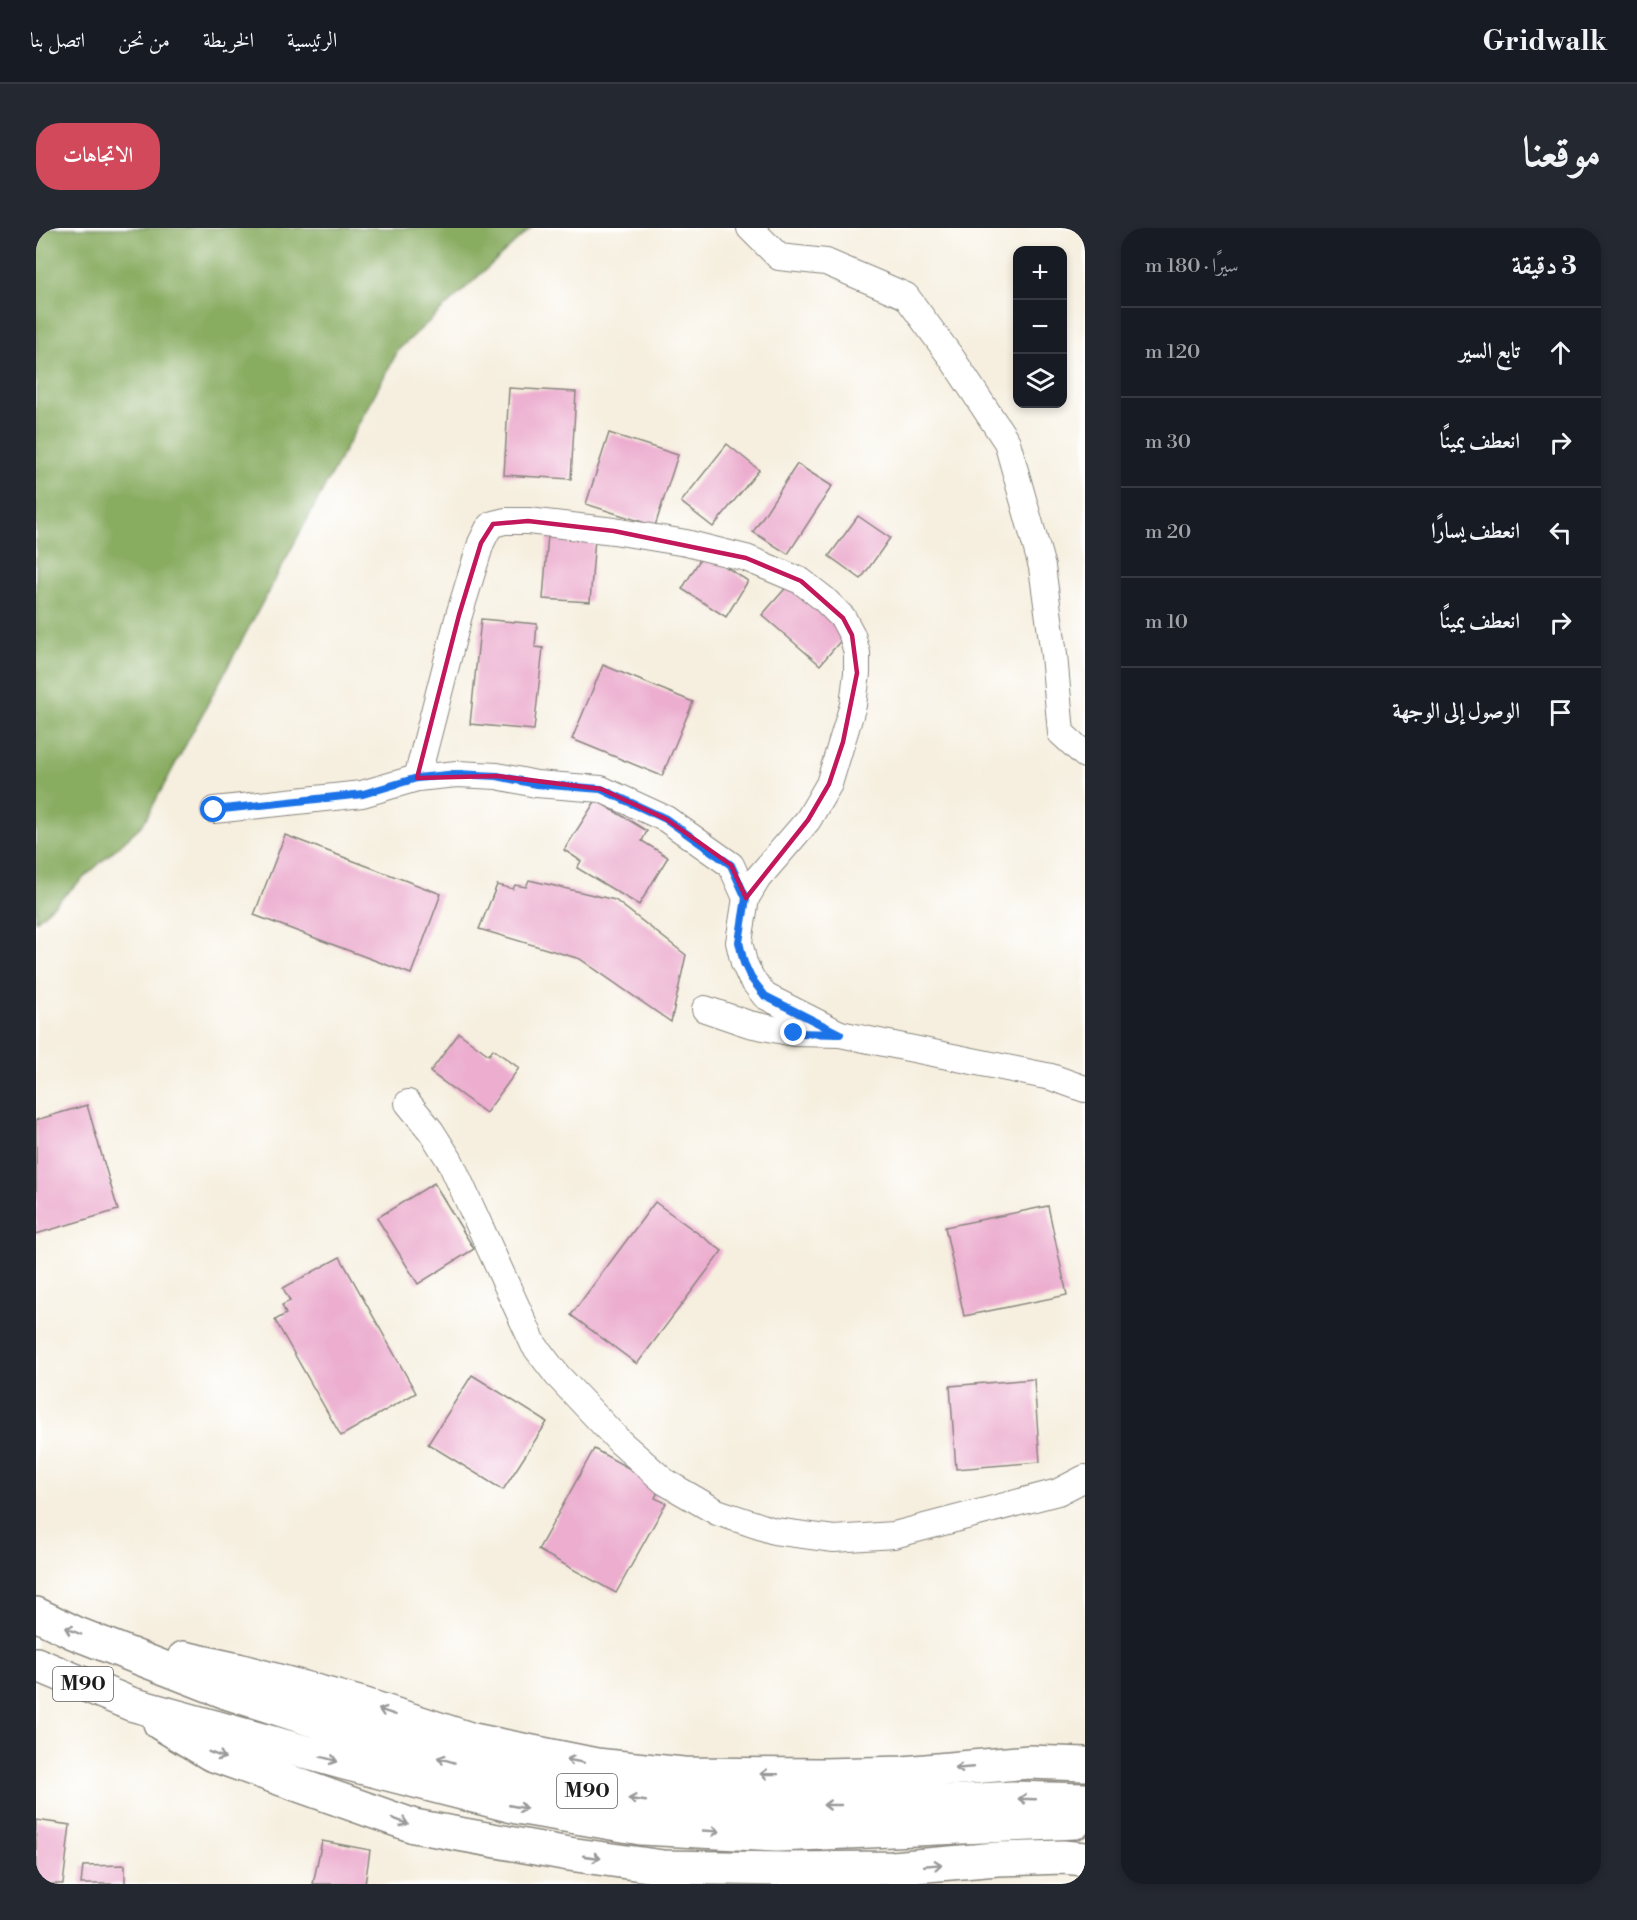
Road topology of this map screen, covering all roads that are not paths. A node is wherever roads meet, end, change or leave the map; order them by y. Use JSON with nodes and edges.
{"nodes":[{"id":1,"x":750,"y":228,"type":"edge"},
{"id":2,"x":1085,"y":755,"type":"edge"},
{"id":3,"x":417,"y":778,"type":"junction"},
{"id":4,"x":214,"y":810,"type":"dead end"},
{"id":5,"x":746,"y":898,"type":"junction"},
{"id":6,"x":705,"y":1009,"type":"dead end"},
{"id":7,"x":840,"y":1034,"type":"junction"},
{"id":8,"x":1085,"y":1089,"type":"edge"},
{"id":9,"x":408,"y":1103,"type":"dead end"},
{"id":10,"x":1085,"y":1478,"type":"edge"},
{"id":11,"x":36,"y":1614,"type":"edge"},
{"id":12,"x":111,"y":1646,"type":"junction"},
{"id":13,"x":36,"y":1664,"type":"edge"},
{"id":14,"x":131,"y":1704,"type":"junction"},
{"id":15,"x":1085,"y":1764,"type":"edge"},
{"id":16,"x":1085,"y":1800,"type":"edge"},
{"id":17,"x":1085,"y":1822,"type":"edge"},
{"id":18,"x":1085,"y":1858,"type":"edge"}],
"edges":[{"from":1,"to":2,"type":"street"},
{"from":3,"to":4,"type":"street"},
{"from":3,"to":5,"type":"street"},
{"from":3,"to":5,"type":"street"},
{"from":5,"to":7,"type":"street"},
{"from":6,"to":7,"type":"street"},
{"from":7,"to":8,"type":"street"},
{"from":9,"to":10,"type":"street"},
{"from":12,"to":11,"type":"highway","number":"M90","one_way":true},
{"from":15,"to":12,"type":"highway","one_way":true},
{"from":16,"to":12,"type":"highway","number":"M90","one_way":true},
{"from":13,"to":14,"type":"highway","number":"M90"},
{"from":14,"to":17,"type":"highway","number":"M90","one_way":true},
{"from":14,"to":18,"type":"highway","one_way":true}]}
